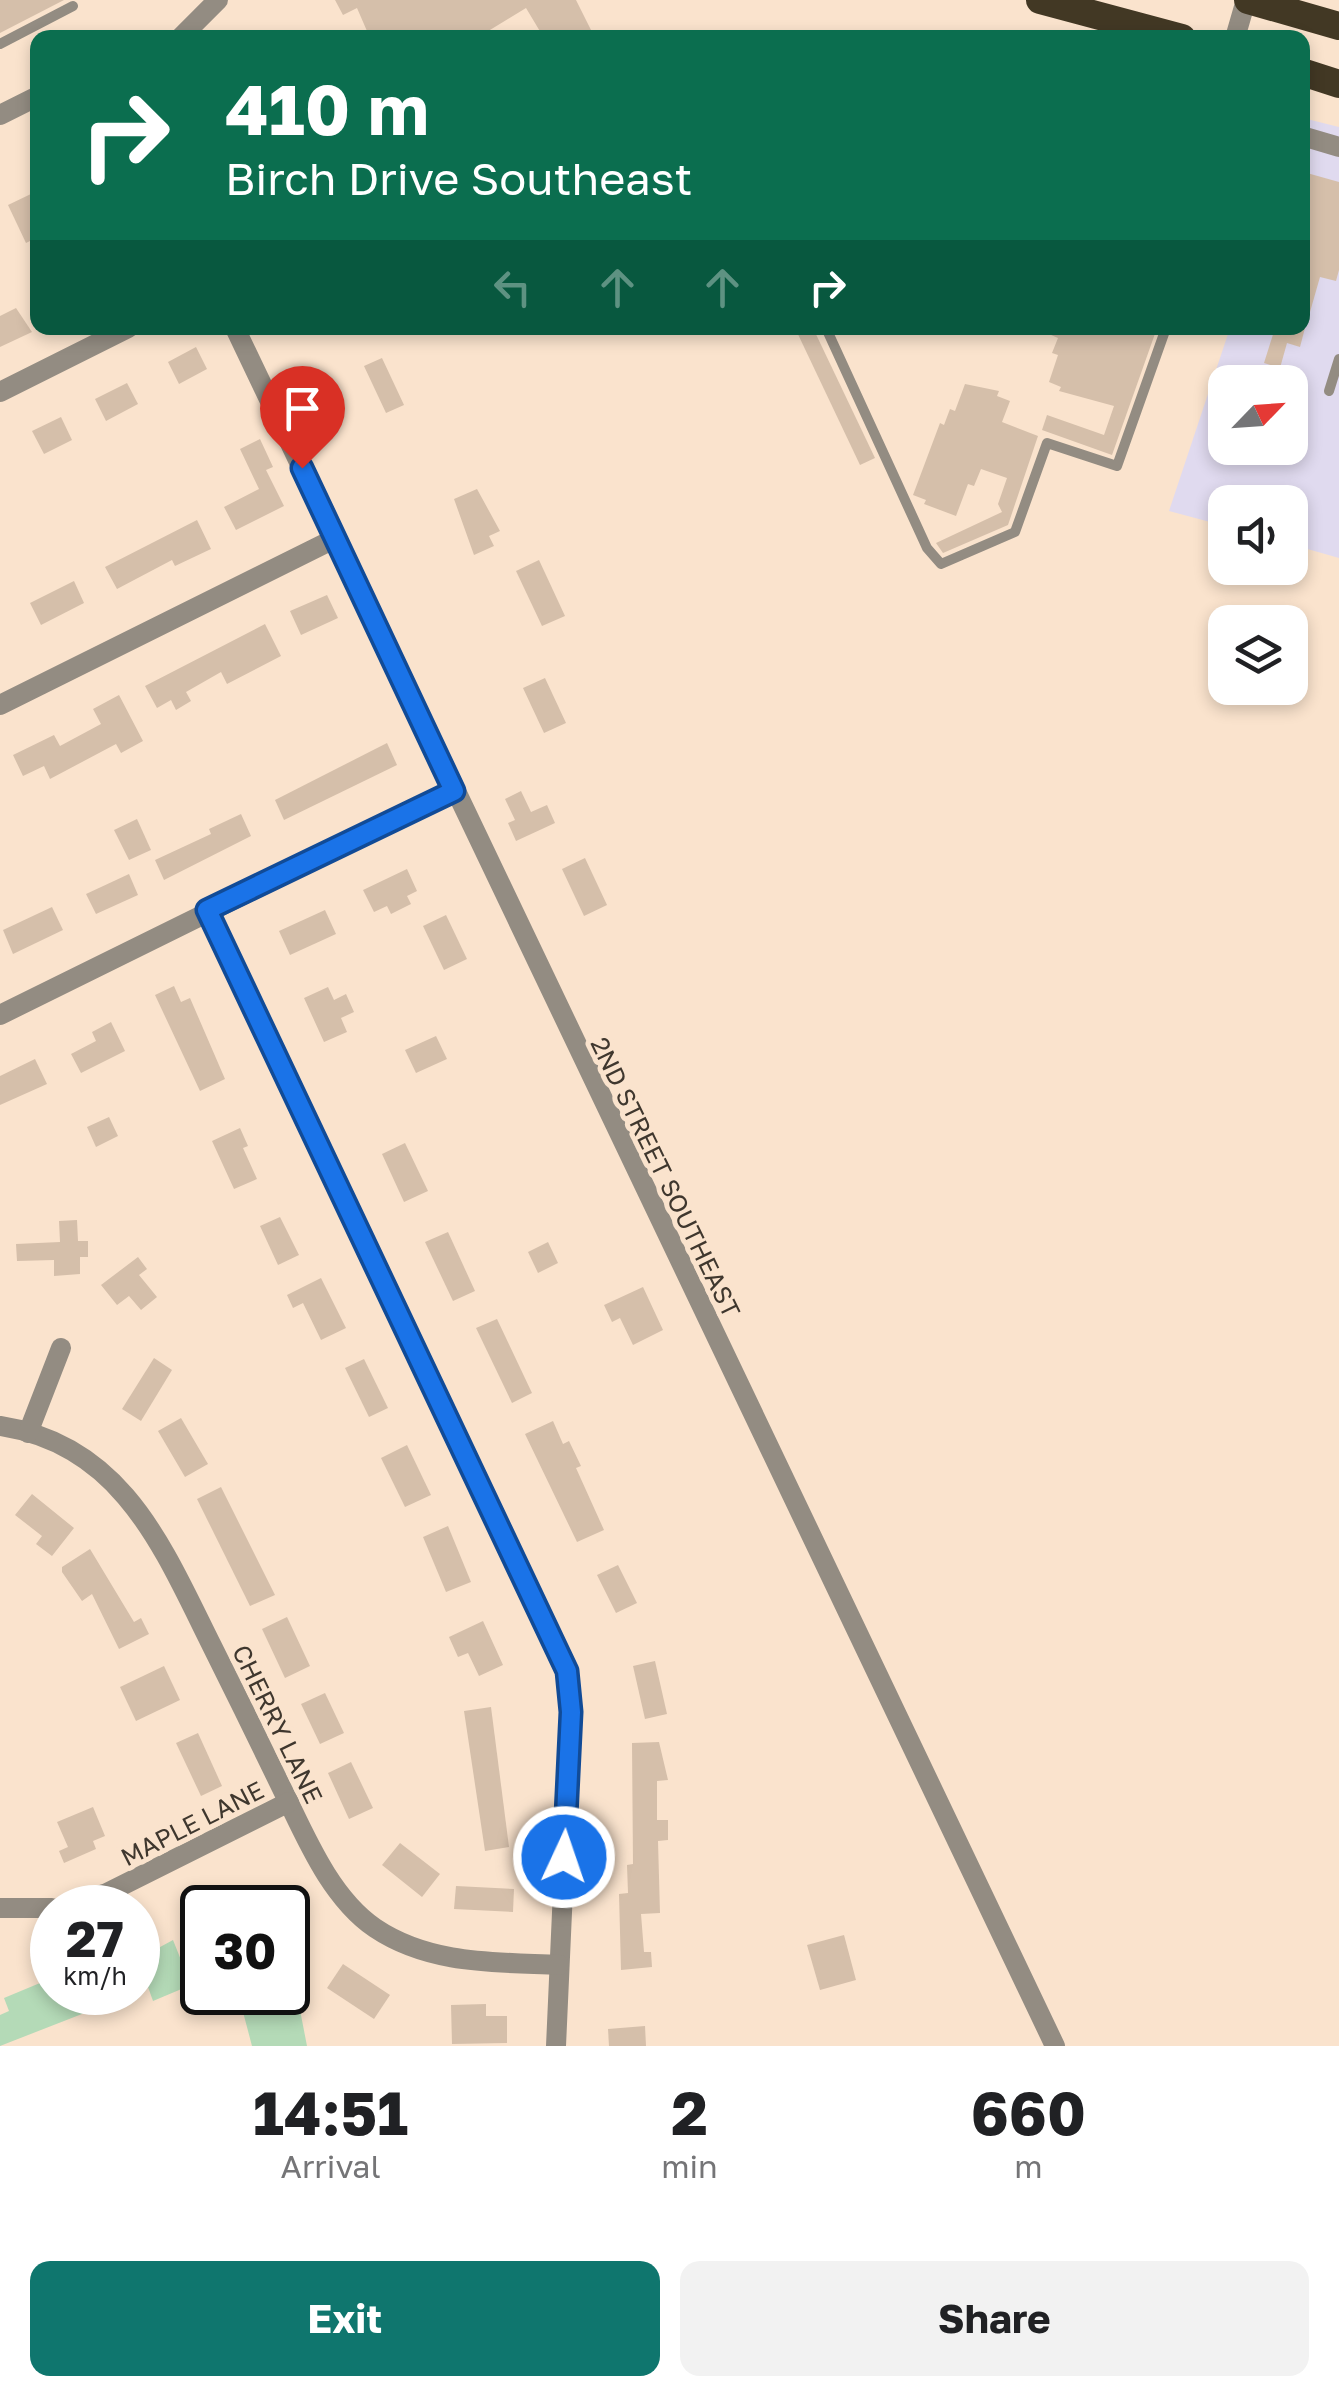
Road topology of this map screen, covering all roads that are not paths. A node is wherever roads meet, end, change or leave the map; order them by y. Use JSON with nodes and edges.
{"nodes":[{"id":1,"x":218,"y":0,"type":"edge"},
{"id":2,"x":1040,"y":0,"type":"edge"},
{"id":3,"x":1247,"y":0,"type":"edge"},
{"id":4,"x":73,"y":6,"type":"dead end"},
{"id":5,"x":1339,"y":26,"type":"edge"},
{"id":6,"x":188,"y":30,"type":"edge"},
{"id":7,"x":1152,"y":30,"type":"edge"},
{"id":8,"x":1238,"y":30,"type":"edge"},
{"id":9,"x":0,"y":44,"type":"edge"},
{"id":10,"x":1310,"y":75,"type":"edge"},
{"id":11,"x":1339,"y":84,"type":"edge"},
{"id":12,"x":30,"y":100,"type":"edge"},
{"id":13,"x":0,"y":114,"type":"edge"},
{"id":14,"x":1310,"y":138,"type":"edge"},
{"id":15,"x":1339,"y":147,"type":"edge"},
{"id":16,"x":114,"y":335,"type":"edge"},
{"id":17,"x":238,"y":335,"type":"edge"},
{"id":18,"x":829,"y":335,"type":"edge"},
{"id":19,"x":1163,"y":335,"type":"edge"},
{"id":20,"x":1339,"y":359,"type":"edge"},
{"id":21,"x":1330,"y":391,"type":"dead end"},
{"id":22,"x":0,"y":392,"type":"edge"},
{"id":23,"x":336,"y":538,"type":"junction"},
{"id":24,"x":0,"y":705,"type":"edge"},
{"id":25,"x":454,"y":791,"type":"junction"},
{"id":26,"x":207,"y":910,"type":"junction"},
{"id":27,"x":0,"y":1015,"type":"edge"},
{"id":28,"x":61,"y":1348,"type":"dead end"},
{"id":29,"x":0,"y":1426,"type":"edge"},
{"id":30,"x":28,"y":1433,"type":"junction"},
{"id":31,"x":289,"y":1802,"type":"junction"},
{"id":32,"x":123,"y":1885,"type":"edge"},
{"id":33,"x":0,"y":1908,"type":"edge"},
{"id":34,"x":30,"y":1908,"type":"edge"},
{"id":35,"x":559,"y":1965,"type":"junction"},
{"id":36,"x":556,"y":2046,"type":"edge"},
{"id":37,"x":1054,"y":2046,"type":"edge"}],
"edges":[{"from":1,"to":6,"type":"street"},
{"from":2,"to":7,"type":"highway"},
{"from":3,"to":5,"type":"highway"},
{"from":3,"to":8,"type":"street"},
{"from":4,"to":9,"type":"lane"},
{"from":10,"to":11,"type":"highway"},
{"from":12,"to":13,"type":"street"},
{"from":14,"to":15,"type":"street"},
{"from":16,"to":22,"type":"street"},
{"from":17,"to":23,"type":"street","name":"2ND STREET SOUTHEAST"},
{"from":18,"to":19,"type":"lane"},
{"from":20,"to":21,"type":"lane"},
{"from":23,"to":24,"type":"street"},
{"from":23,"to":25,"type":"street","name":"2ND STREET SOUTHEAST"},
{"from":25,"to":26,"type":"street"},
{"from":25,"to":37,"type":"street","name":"2ND STREET SOUTHEAST"},
{"from":26,"to":27,"type":"street"},
{"from":26,"to":35,"type":"street"},
{"from":28,"to":30,"type":"street"},
{"from":29,"to":30,"type":"street","name":"CHERRY LANE"},
{"from":30,"to":31,"type":"street","name":"CHERRY LANE"},
{"from":31,"to":32,"type":"street","name":"MAPLE LANE"},
{"from":31,"to":35,"type":"street","name":"CHERRY LANE"},
{"from":33,"to":34,"type":"street"},
{"from":35,"to":36,"type":"street"}]}
